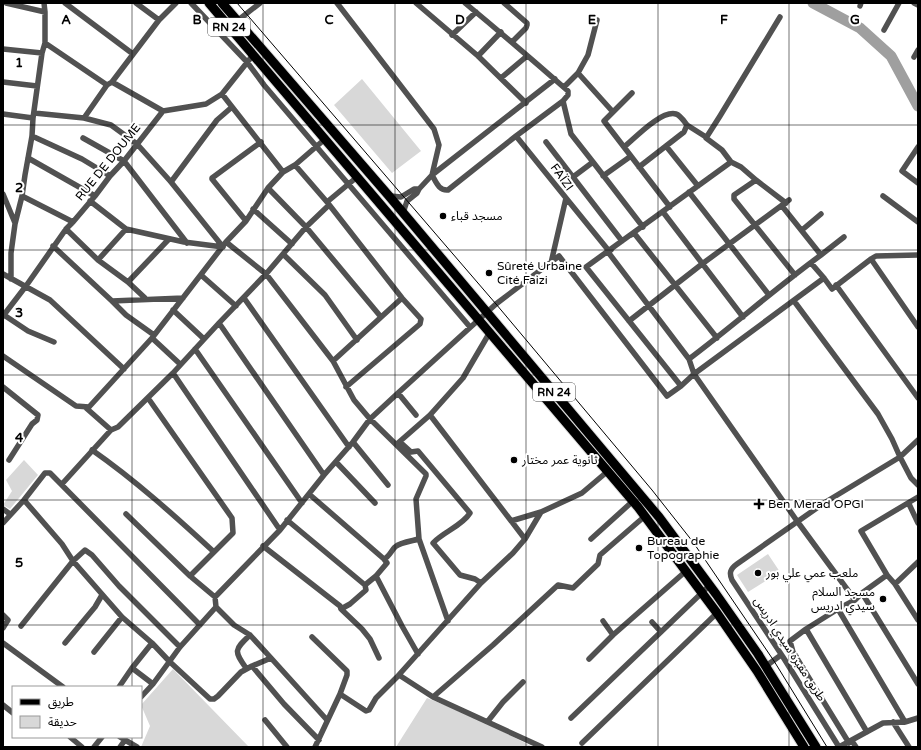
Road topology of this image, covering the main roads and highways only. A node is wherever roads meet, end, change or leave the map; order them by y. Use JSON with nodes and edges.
{"nodes":[{"id":1,"x":209,"y":3,"type":"edge"},
{"id":2,"x":222,"y":3,"type":"edge"},
{"id":3,"x":253,"y":55,"type":"junction"},
{"id":4,"x":266,"y":56,"type":"junction"},
{"id":5,"x":804,"y":747,"type":"edge"},
{"id":6,"x":816,"y":747,"type":"edge"}],
"edges":[{"from":1,"to":3,"type":"main road","number":"RN 24"},
{"from":2,"to":3,"type":"main road","number":"RN 24"},
{"from":3,"to":4,"type":"main road"},
{"from":3,"to":4,"type":"main road","number":"RN 24"},
{"from":3,"to":5,"type":"main road","number":"RN 24"},
{"from":4,"to":6,"type":"main road","number":"RN 24"}]}
